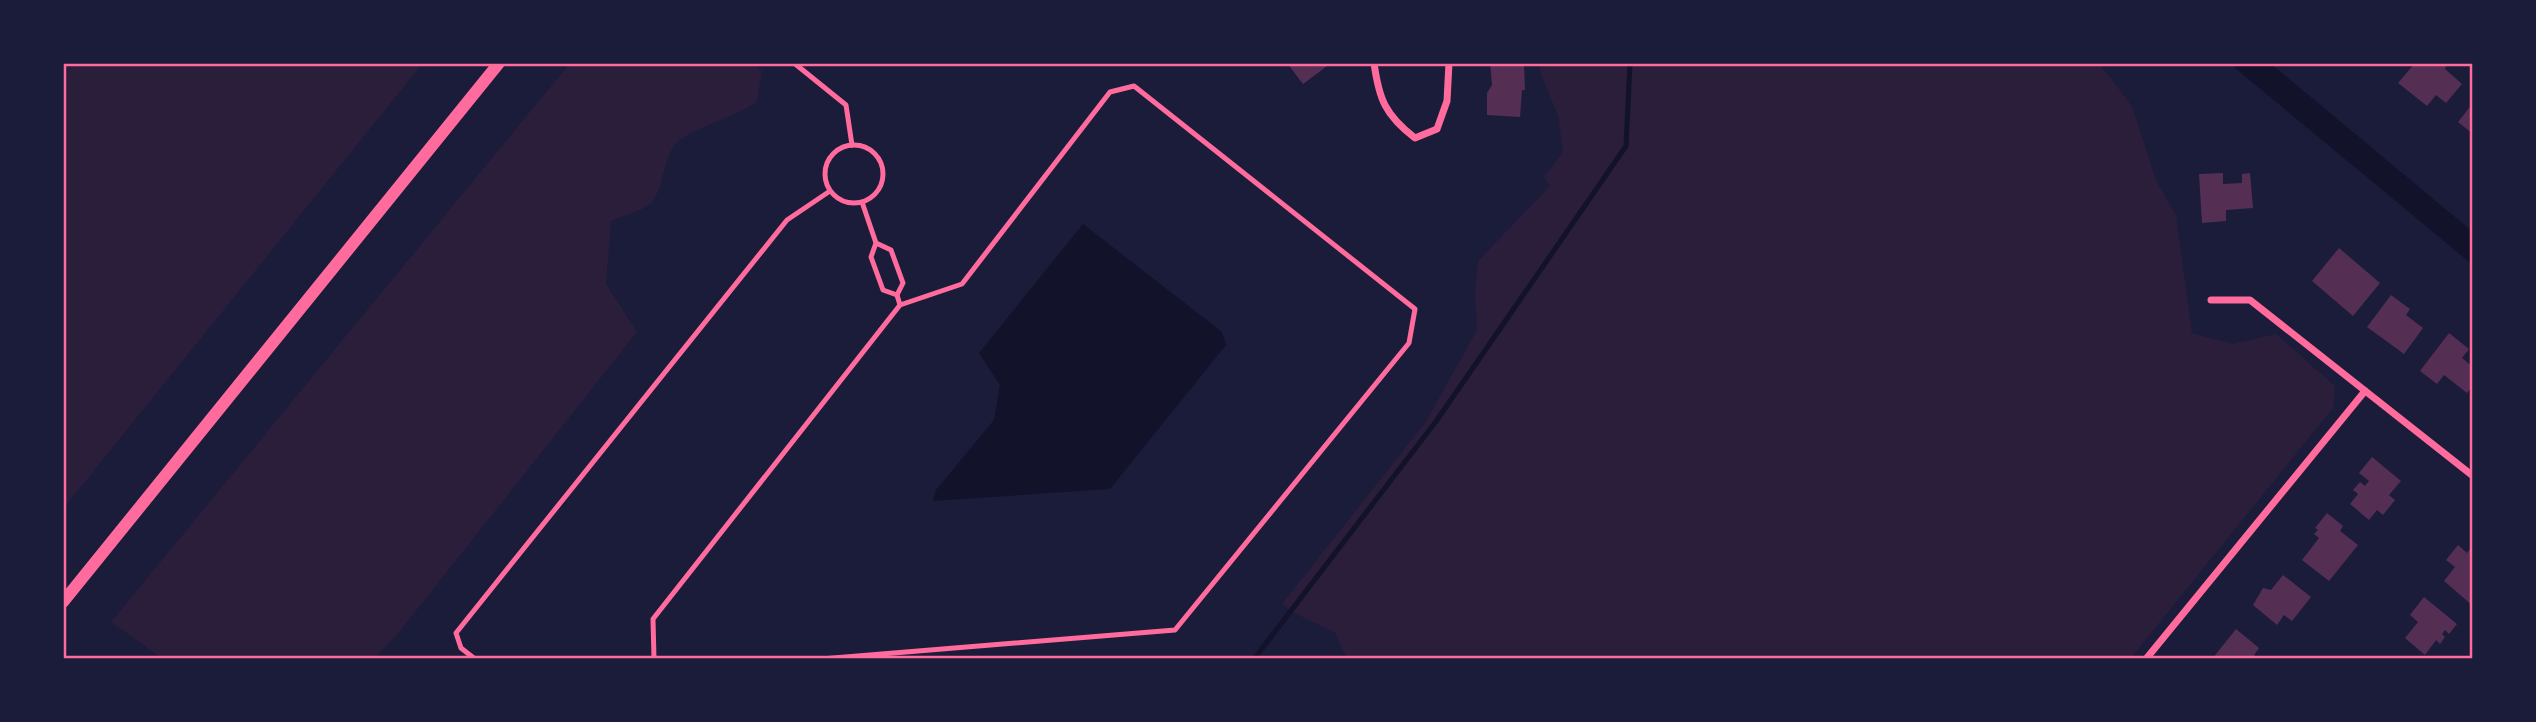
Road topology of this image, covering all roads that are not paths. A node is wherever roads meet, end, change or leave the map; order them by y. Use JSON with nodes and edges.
{"nodes":[{"id":1,"x":499,"y":63,"type":"edge"},
{"id":2,"x":794,"y":63,"type":"edge"},
{"id":3,"x":1374,"y":63,"type":"edge"},
{"id":4,"x":1449,"y":63,"type":"edge"},
{"id":5,"x":852,"y":145,"type":"junction"},
{"id":6,"x":830,"y":191,"type":"junction"},
{"id":7,"x":862,"y":202,"type":"junction"},
{"id":8,"x":876,"y":243,"type":"junction"},
{"id":9,"x":897,"y":295,"type":"junction"},
{"id":10,"x":2211,"y":300,"type":"dead end"},
{"id":11,"x":900,"y":305,"type":"junction"},
{"id":12,"x":2365,"y":391,"type":"junction"},
{"id":13,"x":2473,"y":476,"type":"edge"},
{"id":14,"x":63,"y":602,"type":"edge"},
{"id":15,"x":876,"y":657,"type":"edge"},
{"id":16,"x":475,"y":659,"type":"edge"},
{"id":17,"x":654,"y":659,"type":"edge"},
{"id":18,"x":821,"y":659,"type":"edge"},
{"id":19,"x":2146,"y":659,"type":"edge"}],
"edges":[{"from":1,"to":14,"type":"street"},
{"from":2,"to":5,"type":"lane"},
{"from":3,"to":4,"type":"street"},
{"from":5,"to":6,"type":"lane"},
{"from":5,"to":7,"type":"lane"},
{"from":6,"to":7,"type":"lane"},
{"from":6,"to":16,"type":"lane"},
{"from":7,"to":8,"type":"lane"},
{"from":8,"to":9,"type":"lane"},
{"from":8,"to":9,"type":"lane"},
{"from":9,"to":11,"type":"lane"},
{"from":10,"to":12,"type":"street"},
{"from":11,"to":15,"type":"lane"},
{"from":11,"to":17,"type":"lane"},
{"from":12,"to":13,"type":"street"},
{"from":12,"to":19,"type":"street"},
{"from":15,"to":18,"type":"lane"}]}
